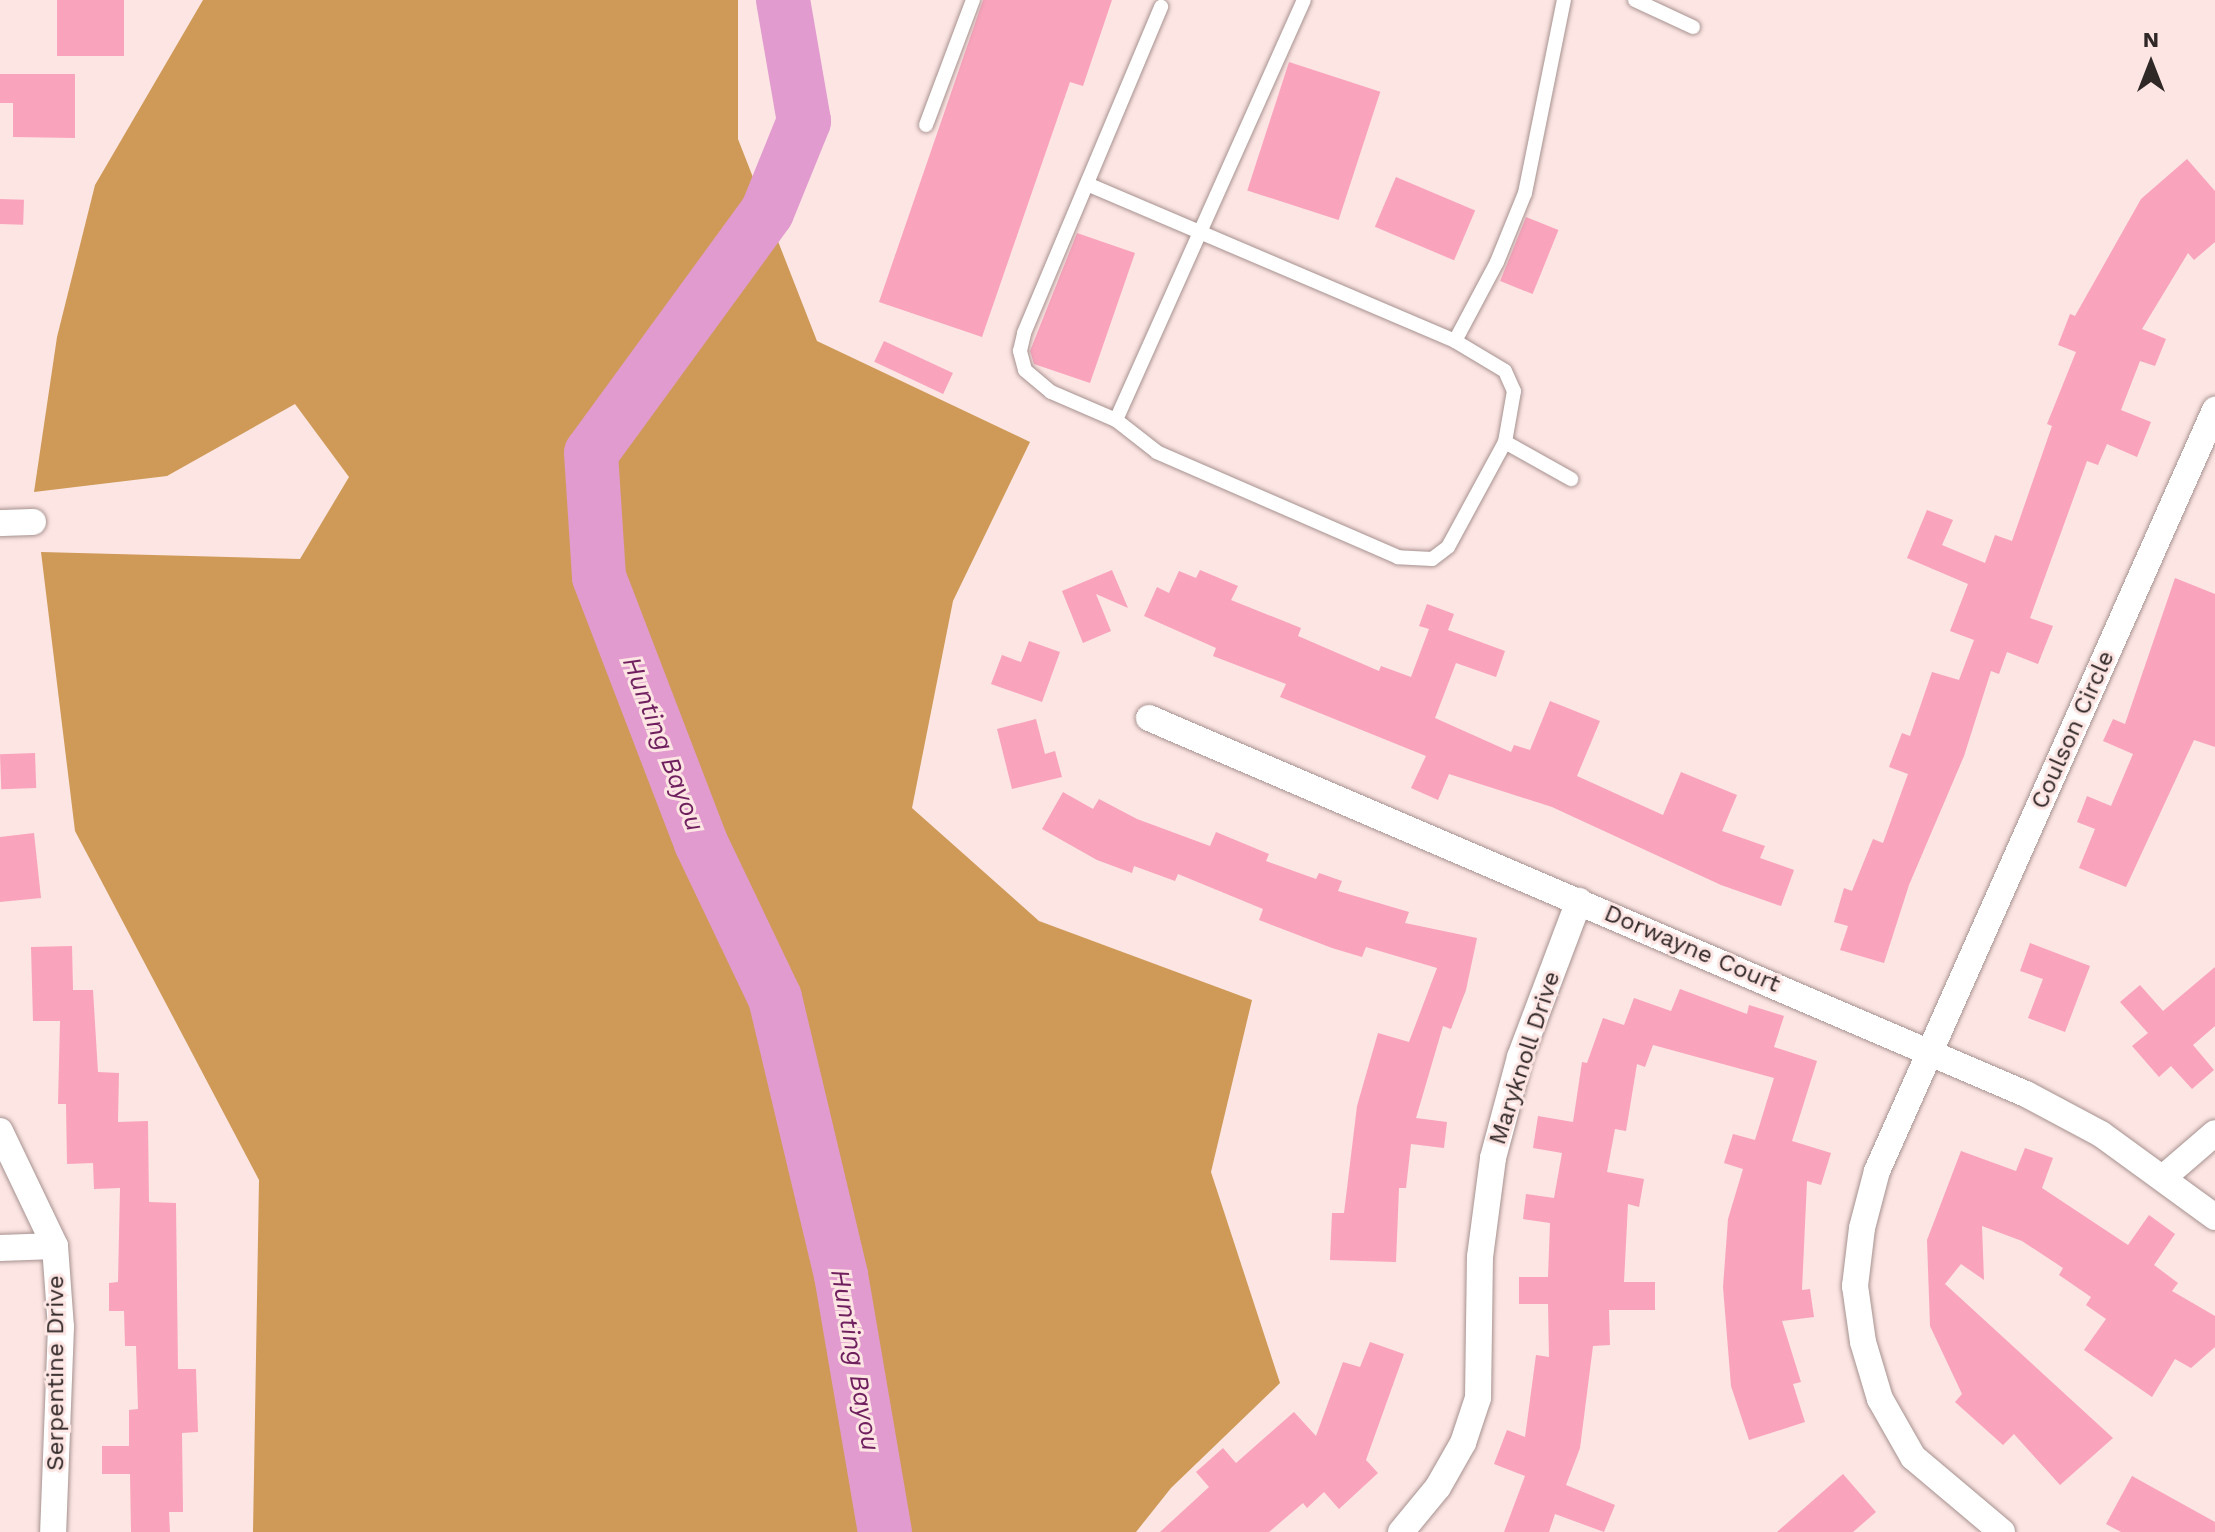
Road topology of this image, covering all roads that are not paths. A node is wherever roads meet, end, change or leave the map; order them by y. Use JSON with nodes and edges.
{"nodes":[{"id":1,"x":973,"y":0,"type":"edge"},
{"id":2,"x":1304,"y":0,"type":"edge"},
{"id":3,"x":1564,"y":0,"type":"edge"},
{"id":4,"x":1635,"y":0,"type":"edge"},
{"id":5,"x":1161,"y":7,"type":"dead end"},
{"id":6,"x":1693,"y":27,"type":"dead end"},
{"id":7,"x":926,"y":125,"type":"dead end"},
{"id":8,"x":1087,"y":184,"type":"junction"},
{"id":9,"x":1200,"y":233,"type":"junction"},
{"id":10,"x":1455,"y":341,"type":"junction"},
{"id":11,"x":2215,"y":410,"type":"edge"},
{"id":12,"x":1116,"y":420,"type":"junction"},
{"id":13,"x":1505,"y":442,"type":"junction"},
{"id":14,"x":1571,"y":479,"type":"dead end"},
{"id":15,"x":33,"y":522,"type":"dead end"},
{"id":16,"x":0,"y":523,"type":"edge"},
{"id":17,"x":1149,"y":718,"type":"dead end"},
{"id":18,"x":1579,"y":901,"type":"junction"},
{"id":19,"x":1933,"y":1051,"type":"junction"},
{"id":20,"x":0,"y":1131,"type":"edge"},
{"id":21,"x":2215,"y":1133,"type":"edge"},
{"id":22,"x":2164,"y":1177,"type":"junction"},
{"id":23,"x":2215,"y":1217,"type":"edge"},
{"id":24,"x":55,"y":1246,"type":"junction"},
{"id":25,"x":0,"y":1248,"type":"edge"},
{"id":26,"x":1986,"y":1528,"type":"edge"},
{"id":27,"x":53,"y":1532,"type":"edge"},
{"id":28,"x":1401,"y":1532,"type":"edge"}],
"edges":[{"from":1,"to":7,"type":"lane"},
{"from":2,"to":9,"type":"lane"},
{"from":3,"to":10,"type":"lane"},
{"from":4,"to":6,"type":"lane"},
{"from":5,"to":8,"type":"lane"},
{"from":8,"to":9,"type":"lane"},
{"from":8,"to":12,"type":"lane"},
{"from":9,"to":10,"type":"lane"},
{"from":9,"to":12,"type":"lane"},
{"from":10,"to":13,"type":"lane"},
{"from":11,"to":19,"type":"street","name":"Coulson Circle"},
{"from":12,"to":13,"type":"lane"},
{"from":13,"to":14,"type":"lane"},
{"from":15,"to":16,"type":"street"},
{"from":17,"to":18,"type":"street","name":"Dorwayne Court"},
{"from":18,"to":19,"type":"street","name":"Dorwayne Court"},
{"from":18,"to":28,"type":"street","name":"Maryknoll Drive"},
{"from":19,"to":22,"type":"street","name":"Dorwayne Court"},
{"from":19,"to":26,"type":"street","name":"Coulson Circle"},
{"from":20,"to":24,"type":"street","name":"Serpentine Drive"},
{"from":21,"to":22,"type":"street"},
{"from":22,"to":23,"type":"street","name":"Dorwayne Court"},
{"from":24,"to":25,"type":"street"},
{"from":24,"to":27,"type":"street","name":"Serpentine Drive"}]}
